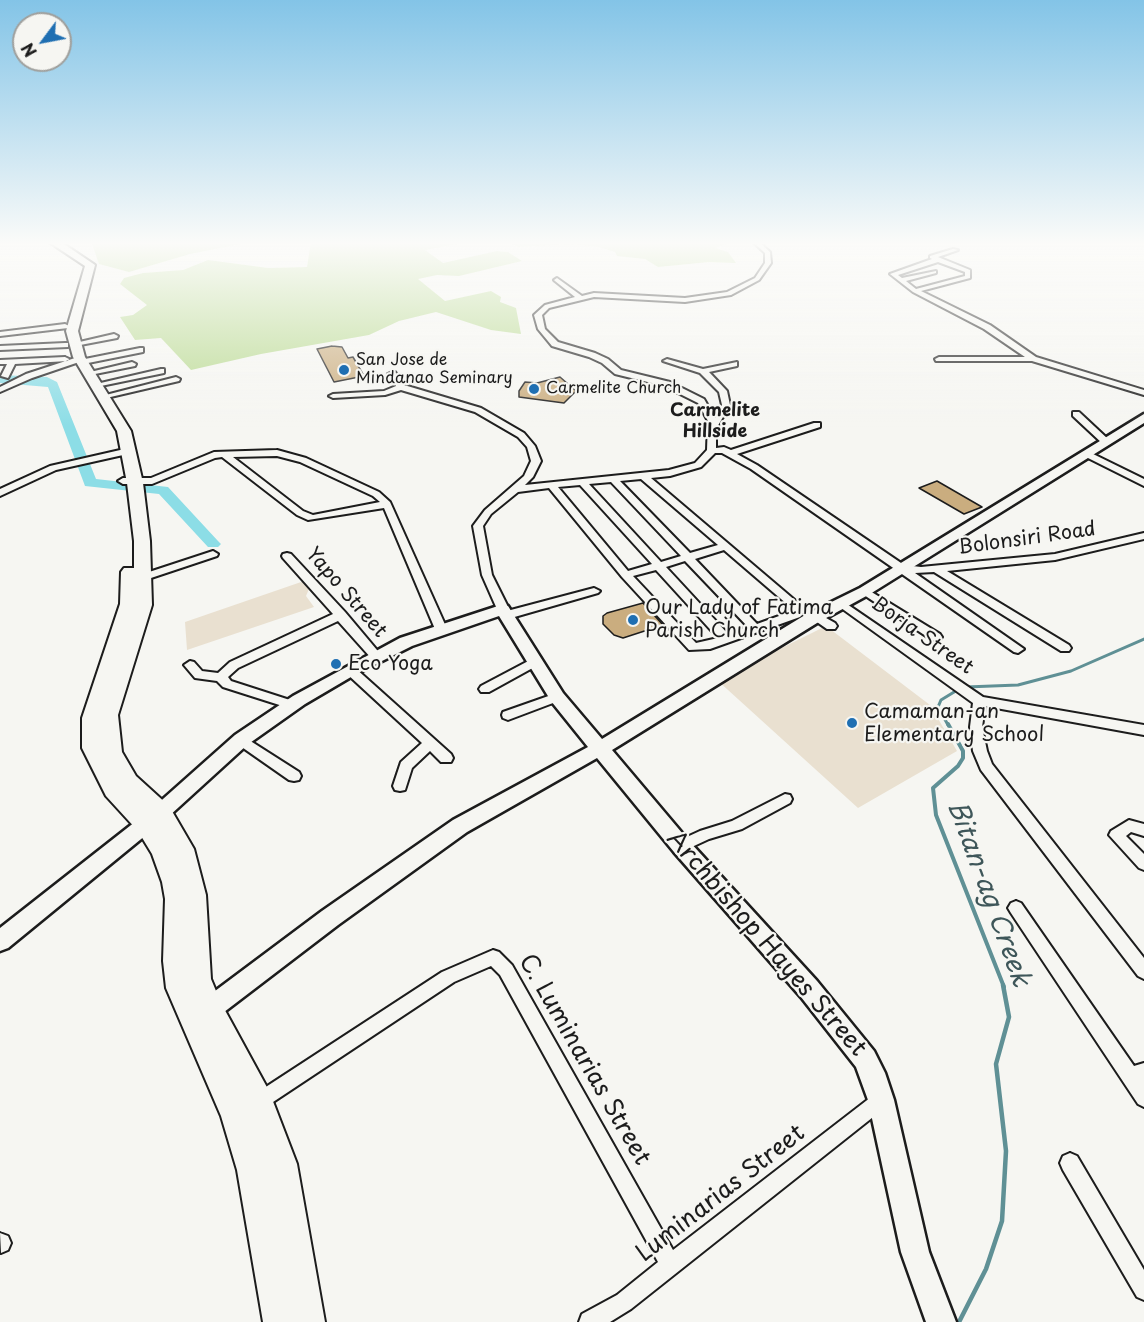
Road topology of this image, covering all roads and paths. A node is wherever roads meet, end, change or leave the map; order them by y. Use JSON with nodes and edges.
{"nodes":[{"id":1,"x":83,"y":304,"type":"edge"},
{"id":2,"x":557,"y":304,"type":"edge"},
{"id":3,"x":940,"y":304,"type":"edge"},
{"id":4,"x":0,"y":333,"type":"edge"},
{"id":5,"x":33,"y":335,"type":"dead end"},
{"id":6,"x":28,"y":347,"type":"junction"},
{"id":7,"x":0,"y":348,"type":"edge"},
{"id":8,"x":140,"y":350,"type":"dead end"},
{"id":9,"x":124,"y":353,"type":"junction"},
{"id":10,"x":939,"y":359,"type":"dead end"},
{"id":11,"x":1033,"y":359,"type":"junction"},
{"id":12,"x":667,"y":361,"type":"dead end"},
{"id":13,"x":0,"y":362,"type":"edge"},
{"id":14,"x":12,"y":362,"type":"junction"},
{"id":15,"x":81,"y":363,"type":"junction"},
{"id":16,"x":132,"y":364,"type":"dead end"},
{"id":17,"x":734,"y":364,"type":"dead end"},
{"id":18,"x":161,"y":370,"type":"dead end"},
{"id":19,"x":703,"y":371,"type":"junction"},
{"id":20,"x":392,"y":374,"type":"dead end"},
{"id":21,"x":4,"y":376,"type":"dead end"},
{"id":22,"x":176,"y":379,"type":"dead end"},
{"id":23,"x":401,"y":387,"type":"junction"},
{"id":24,"x":0,"y":390,"type":"edge"},
{"id":25,"x":1144,"y":393,"type":"edge"},
{"id":26,"x":333,"y":396,"type":"dead end"},
{"id":27,"x":1076,"y":414,"type":"dead end"},
{"id":28,"x":1144,"y":418,"type":"edge"},
{"id":29,"x":817,"y":425,"type":"dead end"},
{"id":30,"x":712,"y":428,"type":"junction"},
{"id":31,"x":1106,"y":442,"type":"junction"},
{"id":32,"x":712,"y":451,"type":"junction"},
{"id":33,"x":124,"y":452,"type":"junction"},
{"id":34,"x":731,"y":453,"type":"junction"},
{"id":35,"x":223,"y":454,"type":"junction"},
{"id":36,"x":1087,"y":454,"type":"junction"},
{"id":37,"x":642,"y":476,"type":"junction"},
{"id":38,"x":612,"y":478,"type":"junction"},
{"id":39,"x":581,"y":481,"type":"junction"},
{"id":40,"x":1144,"y":483,"type":"edge"},
{"id":41,"x":551,"y":485,"type":"junction"},
{"id":42,"x":130,"y":487,"type":"junction"},
{"id":43,"x":515,"y":489,"type":"junction"},
{"id":44,"x":0,"y":493,"type":"edge"},
{"id":45,"x":387,"y":504,"type":"junction"},
{"id":46,"x":1144,"y":536,"type":"edge"},
{"id":47,"x":727,"y":546,"type":"junction"},
{"id":48,"x":213,"y":554,"type":"dead end"},
{"id":49,"x":287,"y":556,"type":"dead end"},
{"id":50,"x":688,"y":556,"type":"junction"},
{"id":51,"x":657,"y":566,"type":"junction"},
{"id":52,"x":905,"y":569,"type":"junction"},
{"id":53,"x":937,"y":569,"type":"junction"},
{"id":54,"x":626,"y":575,"type":"junction"},
{"id":55,"x":144,"y":578,"type":"junction"},
{"id":56,"x":594,"y":591,"type":"dead end"},
{"id":57,"x":865,"y":591,"type":"junction"},
{"id":58,"x":841,"y":603,"type":"junction"},
{"id":59,"x":505,"y":612,"type":"junction"},
{"id":60,"x":341,"y":615,"type":"junction"},
{"id":61,"x":812,"y":618,"type":"junction"},
{"id":62,"x":831,"y":626,"type":"dead end"},
{"id":63,"x":441,"y":629,"type":"junction"},
{"id":64,"x":756,"y":629,"type":"junction"},
{"id":65,"x":936,"y":638,"type":"dead end"},
{"id":66,"x":726,"y":639,"type":"junction"},
{"id":67,"x":1065,"y":648,"type":"dead end"},
{"id":68,"x":121,"y":649,"type":"junction"},
{"id":69,"x":1018,"y":649,"type":"dead end"},
{"id":70,"x":376,"y":656,"type":"junction"},
{"id":71,"x":534,"y":662,"type":"junction"},
{"id":72,"x":190,"y":665,"type":"dead end"},
{"id":73,"x":350,"y":670,"type":"junction"},
{"id":74,"x":221,"y":677,"type":"junction"},
{"id":75,"x":485,"y":689,"type":"dead end"},
{"id":76,"x":557,"y":697,"type":"junction"},
{"id":77,"x":975,"y":697,"type":"junction"},
{"id":78,"x":292,"y":705,"type":"junction"},
{"id":79,"x":508,"y":715,"type":"dead end"},
{"id":80,"x":1144,"y":730,"type":"edge"},
{"id":81,"x":241,"y":740,"type":"junction"},
{"id":82,"x":430,"y":743,"type":"junction"},
{"id":83,"x":599,"y":749,"type":"junction"},
{"id":84,"x":446,"y":758,"type":"dead end"},
{"id":85,"x":294,"y":776,"type":"dead end"},
{"id":86,"x":400,"y":786,"type":"dead end"},
{"id":87,"x":785,"y":799,"type":"dead end"},
{"id":88,"x":154,"y":818,"type":"junction"},
{"id":89,"x":1144,"y":831,"type":"edge"},
{"id":90,"x":681,"y":846,"type":"junction"},
{"id":91,"x":1144,"y":864,"type":"edge"},
{"id":92,"x":1016,"y":908,"type":"dead end"},
{"id":93,"x":0,"y":941,"type":"edge"},
{"id":94,"x":1144,"y":971,"type":"edge"},
{"id":95,"x":201,"y":1016,"type":"junction"},
{"id":96,"x":1137,"y":1074,"type":"edge"},
{"id":97,"x":1144,"y":1098,"type":"edge"},
{"id":98,"x":881,"y":1100,"type":"junction"},
{"id":99,"x":259,"y":1101,"type":"junction"},
{"id":100,"x":236,"y":1115,"type":"junction"},
{"id":101,"x":1070,"y":1163,"type":"dead end"},
{"id":102,"x":671,"y":1266,"type":"junction"},
{"id":103,"x":1144,"y":1290,"type":"edge"},
{"id":104,"x":280,"y":1322,"type":"edge"},
{"id":105,"x":308,"y":1322,"type":"edge"},
{"id":106,"x":590,"y":1322,"type":"edge"},
{"id":107,"x":941,"y":1322,"type":"edge"}],
"edges":[{"from":1,"to":15,"type":"main road"},
{"from":2,"to":30,"type":"street"},
{"from":3,"to":11,"type":"street"},
{"from":4,"to":15,"type":"street"},
{"from":5,"to":6,"type":"street"},
{"from":6,"to":7,"type":"street"},
{"from":6,"to":15,"type":"street"},
{"from":8,"to":9,"type":"street"},
{"from":9,"to":15,"type":"street"},
{"from":9,"to":15,"type":"street"},
{"from":10,"to":11,"type":"street"},
{"from":11,"to":25,"type":"street"},
{"from":12,"to":19,"type":"street"},
{"from":13,"to":14,"type":"street"},
{"from":14,"to":15,"type":"street"},
{"from":14,"to":21,"type":"street"},
{"from":15,"to":16,"type":"street"},
{"from":15,"to":18,"type":"street"},
{"from":15,"to":22,"type":"street"},
{"from":15,"to":24,"type":"street"},
{"from":15,"to":33,"type":"main road"},
{"from":17,"to":19,"type":"street"},
{"from":19,"to":30,"type":"street"},
{"from":20,"to":23,"type":"street"},
{"from":23,"to":26,"type":"street"},
{"from":23,"to":43,"type":"street"},
{"from":27,"to":31,"type":"street"},
{"from":28,"to":31,"type":"main road"},
{"from":29,"to":34,"type":"street"},
{"from":30,"to":32,"type":"street"},
{"from":31,"to":36,"type":"main road"},
{"from":32,"to":34,"type":"street"},
{"from":32,"to":37,"type":"street"},
{"from":33,"to":42,"type":"main road"},
{"from":33,"to":44,"type":"street"},
{"from":34,"to":52,"type":"street"},
{"from":35,"to":42,"type":"street"},
{"from":35,"to":45,"type":"street"},
{"from":35,"to":45,"type":"street"},
{"from":36,"to":40,"type":"street"},
{"from":36,"to":52,"type":"main road"},
{"from":37,"to":38,"type":"street"},
{"from":37,"to":47,"type":"street"},
{"from":38,"to":39,"type":"street"},
{"from":38,"to":50,"type":"street"},
{"from":39,"to":41,"type":"street"},
{"from":39,"to":51,"type":"street"},
{"from":41,"to":43,"type":"street"},
{"from":41,"to":54,"type":"street"},
{"from":42,"to":55,"type":"main road"},
{"from":42,"to":68,"type":"main road"},
{"from":43,"to":59,"type":"street"},
{"from":45,"to":63,"type":"street"},
{"from":46,"to":53,"type":"street","name":"Bolonsiri Road"},
{"from":47,"to":50,"type":"street"},
{"from":47,"to":64,"type":"street"},
{"from":48,"to":55,"type":"street"},
{"from":49,"to":60,"type":"street","name":"Yapo Street"},
{"from":50,"to":51,"type":"street"},
{"from":50,"to":64,"type":"street"},
{"from":51,"to":54,"type":"street"},
{"from":51,"to":66,"type":"street"},
{"from":52,"to":53,"type":"street","name":"Bolonsiri Road"},
{"from":52,"to":57,"type":"main road"},
{"from":52,"to":69,"type":"street"},
{"from":53,"to":67,"type":"street"},
{"from":54,"to":66,"type":"street"},
{"from":55,"to":68,"type":"main road"},
{"from":56,"to":59,"type":"street"},
{"from":57,"to":58,"type":"main road"},
{"from":57,"to":65,"type":"street"},
{"from":58,"to":61,"type":"main road"},
{"from":58,"to":77,"type":"street","name":"Borja Street"},
{"from":59,"to":63,"type":"main road"},
{"from":59,"to":71,"type":"main road","name":"Archbishop Hayes Street"},
{"from":60,"to":70,"type":"street","name":"Yapo Street"},
{"from":60,"to":74,"type":"street"},
{"from":61,"to":62,"type":"street"},
{"from":61,"to":83,"type":"main road"},
{"from":63,"to":70,"type":"main road"},
{"from":64,"to":66,"type":"street"},
{"from":68,"to":88,"type":"main road"},
{"from":70,"to":73,"type":"main road"},
{"from":71,"to":75,"type":"street"},
{"from":71,"to":76,"type":"main road","name":"Archbishop Hayes Street"},
{"from":72,"to":74,"type":"street"},
{"from":73,"to":78,"type":"main road"},
{"from":73,"to":82,"type":"street"},
{"from":74,"to":78,"type":"street"},
{"from":76,"to":79,"type":"street"},
{"from":76,"to":83,"type":"main road","name":"Archbishop Hayes Street"},
{"from":77,"to":80,"type":"street"},
{"from":77,"to":94,"type":"street"},
{"from":78,"to":81,"type":"main road"},
{"from":81,"to":85,"type":"street"},
{"from":81,"to":88,"type":"main road"},
{"from":82,"to":84,"type":"street"},
{"from":82,"to":86,"type":"street"},
{"from":83,"to":90,"type":"main road","name":"Archbishop Hayes Street"},
{"from":83,"to":95,"type":"main road"},
{"from":87,"to":90,"type":"street"},
{"from":88,"to":93,"type":"main road"},
{"from":88,"to":95,"type":"main road"},
{"from":89,"to":91,"type":"street"},
{"from":90,"to":98,"type":"main road","name":"Archbishop Hayes Street"},
{"from":92,"to":96,"type":"street"},
{"from":95,"to":99,"type":"main road"},
{"from":95,"to":100,"type":"main road"},
{"from":96,"to":97,"type":"street"},
{"from":98,"to":102,"type":"street","name":"Luminarias Street"},
{"from":98,"to":107,"type":"main road","name":"Archbishop Hayes Street"},
{"from":99,"to":100,"type":"street","name":"C. Luminarias Street"},
{"from":99,"to":102,"type":"street","name":"C. Luminarias Street"},
{"from":99,"to":105,"type":"main road"},
{"from":100,"to":104,"type":"main road"},
{"from":101,"to":103,"type":"street"},
{"from":102,"to":106,"type":"street","name":"Luminarias Street"}]}
